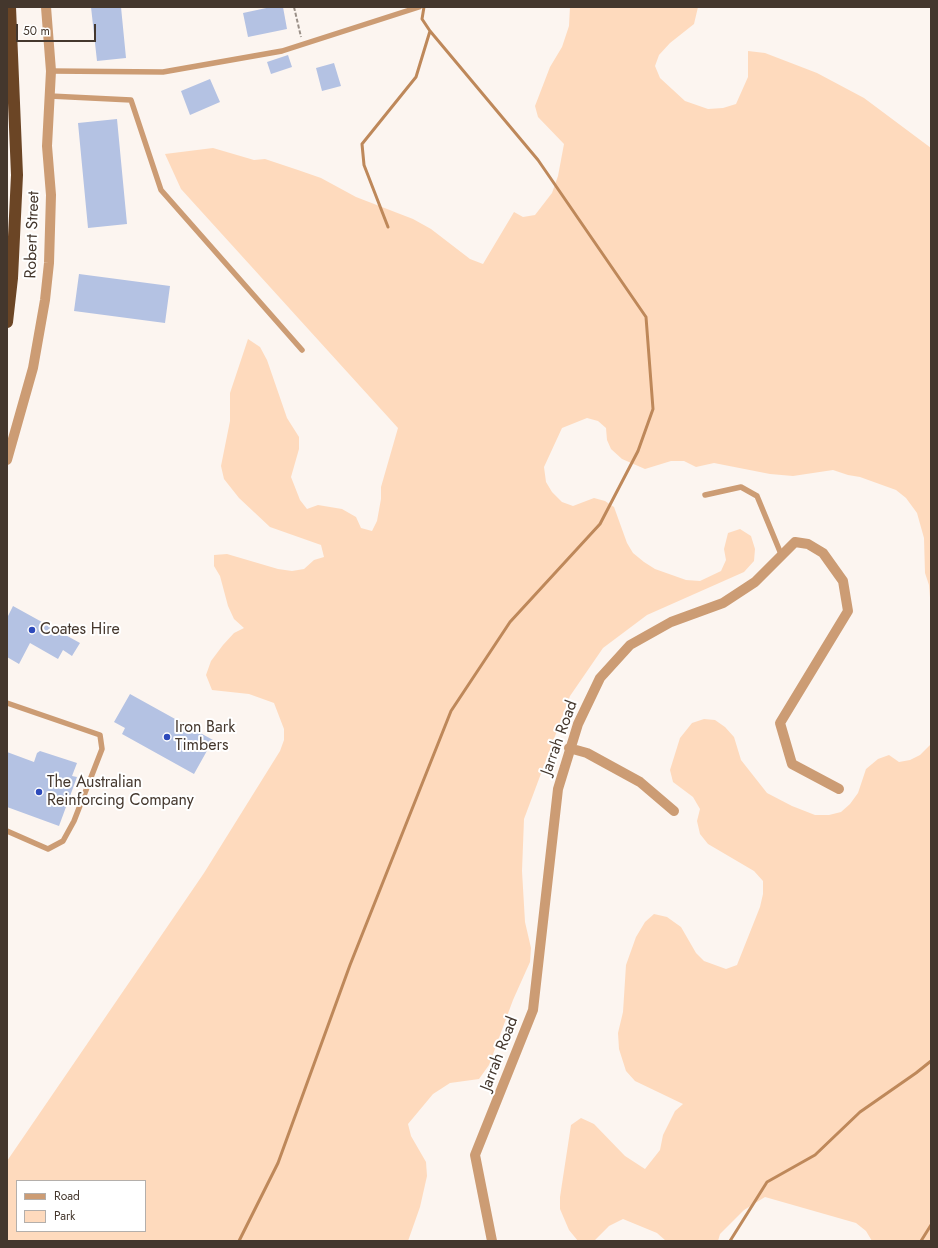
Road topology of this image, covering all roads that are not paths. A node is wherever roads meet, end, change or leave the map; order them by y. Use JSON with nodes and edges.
{"nodes":[{"id":1,"x":10,"y":7,"type":"edge"},
{"id":2,"x":46,"y":7,"type":"edge"},
{"id":3,"x":419,"y":7,"type":"edge"},
{"id":4,"x":51,"y":71,"type":"junction"},
{"id":5,"x":50,"y":96,"type":"junction"},
{"id":6,"x":7,"y":322,"type":"edge"},
{"id":7,"x":302,"y":350,"type":"dead end"},
{"id":8,"x":7,"y":460,"type":"edge"},
{"id":9,"x":705,"y":495,"type":"dead end"},
{"id":10,"x":781,"y":554,"type":"junction"},
{"id":11,"x":7,"y":703,"type":"edge"},
{"id":12,"x":569,"y":748,"type":"junction"},
{"id":13,"x":839,"y":789,"type":"dead end"},
{"id":14,"x":674,"y":811,"type":"dead end"},
{"id":15,"x":7,"y":831,"type":"edge"},
{"id":16,"x":492,"y":1241,"type":"edge"}],
"edges":[{"from":1,"to":6,"type":"highway"},
{"from":2,"to":4,"type":"street","name":"Robert Street"},
{"from":3,"to":4,"type":"lane"},
{"from":4,"to":5,"type":"street","name":"Robert Street"},
{"from":5,"to":7,"type":"lane"},
{"from":5,"to":8,"type":"street","name":"Robert Street"},
{"from":9,"to":10,"type":"lane"},
{"from":10,"to":12,"type":"street","name":"Jarrah Road"},
{"from":10,"to":13,"type":"street","name":"Jarrah Road"},
{"from":11,"to":15,"type":"lane"},
{"from":12,"to":14,"type":"street"},
{"from":12,"to":16,"type":"street","name":"Jarrah Road"}]}
